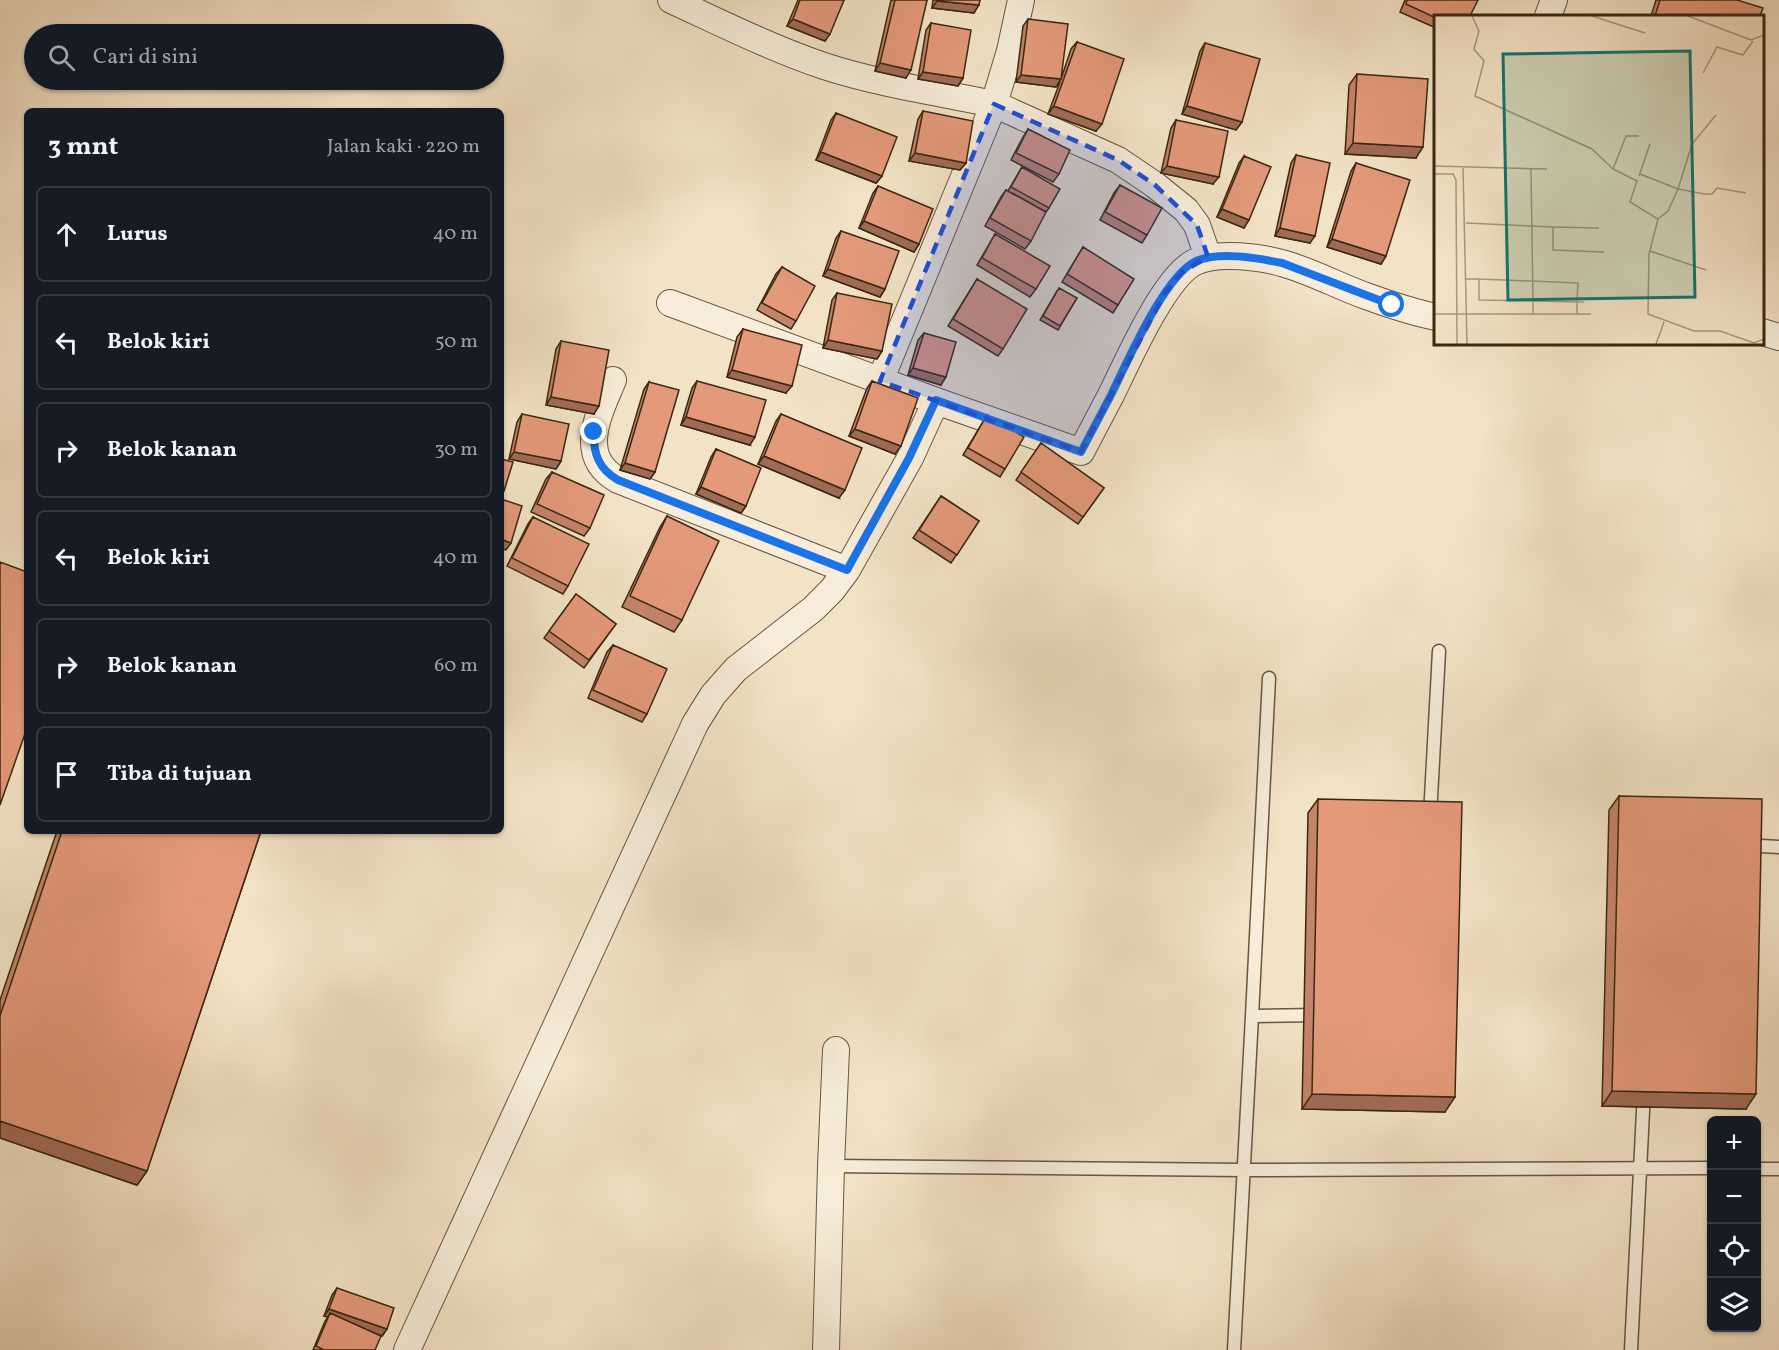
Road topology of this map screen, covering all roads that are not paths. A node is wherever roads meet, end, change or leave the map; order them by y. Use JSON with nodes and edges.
{"nodes":[{"id":1,"x":671,"y":0,"type":"edge"},
{"id":2,"x":1021,"y":0,"type":"edge"},
{"id":3,"x":1554,"y":0,"type":"edge"},
{"id":4,"x":1548,"y":15,"type":"edge"},
{"id":5,"x":994,"y":104,"type":"junction"},
{"id":6,"x":1208,"y":257,"type":"junction"},
{"id":7,"x":670,"y":303,"type":"dead end"},
{"id":8,"x":1434,"y":317,"type":"edge"},
{"id":9,"x":1764,"y":333,"type":"edge"},
{"id":10,"x":1779,"y":337,"type":"edge"},
{"id":11,"x":613,"y":380,"type":"dead end"},
{"id":12,"x":880,"y":381,"type":"junction"},
{"id":13,"x":936,"y":400,"type":"junction"},
{"id":14,"x":847,"y":570,"type":"junction"},
{"id":15,"x":1439,"y":651,"type":"dead end"},
{"id":16,"x":1269,"y":678,"type":"dead end"},
{"id":17,"x":1429,"y":827,"type":"edge"},
{"id":18,"x":1731,"y":844,"type":"edge"},
{"id":19,"x":1779,"y":847,"type":"edge"},
{"id":20,"x":1336,"y":1015,"type":"edge"},
{"id":21,"x":1252,"y":1016,"type":"junction"},
{"id":22,"x":836,"y":1050,"type":"dead end"},
{"id":23,"x":1645,"y":1074,"type":"edge"},
{"id":24,"x":831,"y":1166,"type":"junction"},
{"id":25,"x":1640,"y":1167,"type":"junction"},
{"id":26,"x":1707,"y":1168,"type":"edge"},
{"id":27,"x":1761,"y":1169,"type":"edge"},
{"id":28,"x":1779,"y":1169,"type":"edge"},
{"id":29,"x":1244,"y":1170,"type":"junction"},
{"id":30,"x":407,"y":1350,"type":"edge"},
{"id":31,"x":826,"y":1350,"type":"edge"},
{"id":32,"x":1234,"y":1350,"type":"edge"},
{"id":33,"x":1631,"y":1350,"type":"edge"}],
"edges":[{"from":1,"to":5,"type":"street"},
{"from":2,"to":5,"type":"street"},
{"from":3,"to":4,"type":"street"},
{"from":5,"to":6,"type":"street"},
{"from":5,"to":12,"type":"street"},
{"from":6,"to":8,"type":"street"},
{"from":6,"to":13,"type":"street"},
{"from":7,"to":12,"type":"street"},
{"from":9,"to":10,"type":"street"},
{"from":11,"to":14,"type":"street"},
{"from":12,"to":13,"type":"street"},
{"from":13,"to":14,"type":"street"},
{"from":14,"to":30,"type":"street"},
{"from":15,"to":17,"type":"lane"},
{"from":16,"to":21,"type":"lane"},
{"from":18,"to":19,"type":"lane"},
{"from":20,"to":21,"type":"lane"},
{"from":21,"to":29,"type":"lane"},
{"from":22,"to":24,"type":"street"},
{"from":23,"to":25,"type":"lane"},
{"from":24,"to":29,"type":"lane"},
{"from":24,"to":31,"type":"street"},
{"from":25,"to":26,"type":"lane"},
{"from":25,"to":29,"type":"lane"},
{"from":25,"to":33,"type":"lane"},
{"from":27,"to":28,"type":"lane"},
{"from":29,"to":32,"type":"lane"}]}
